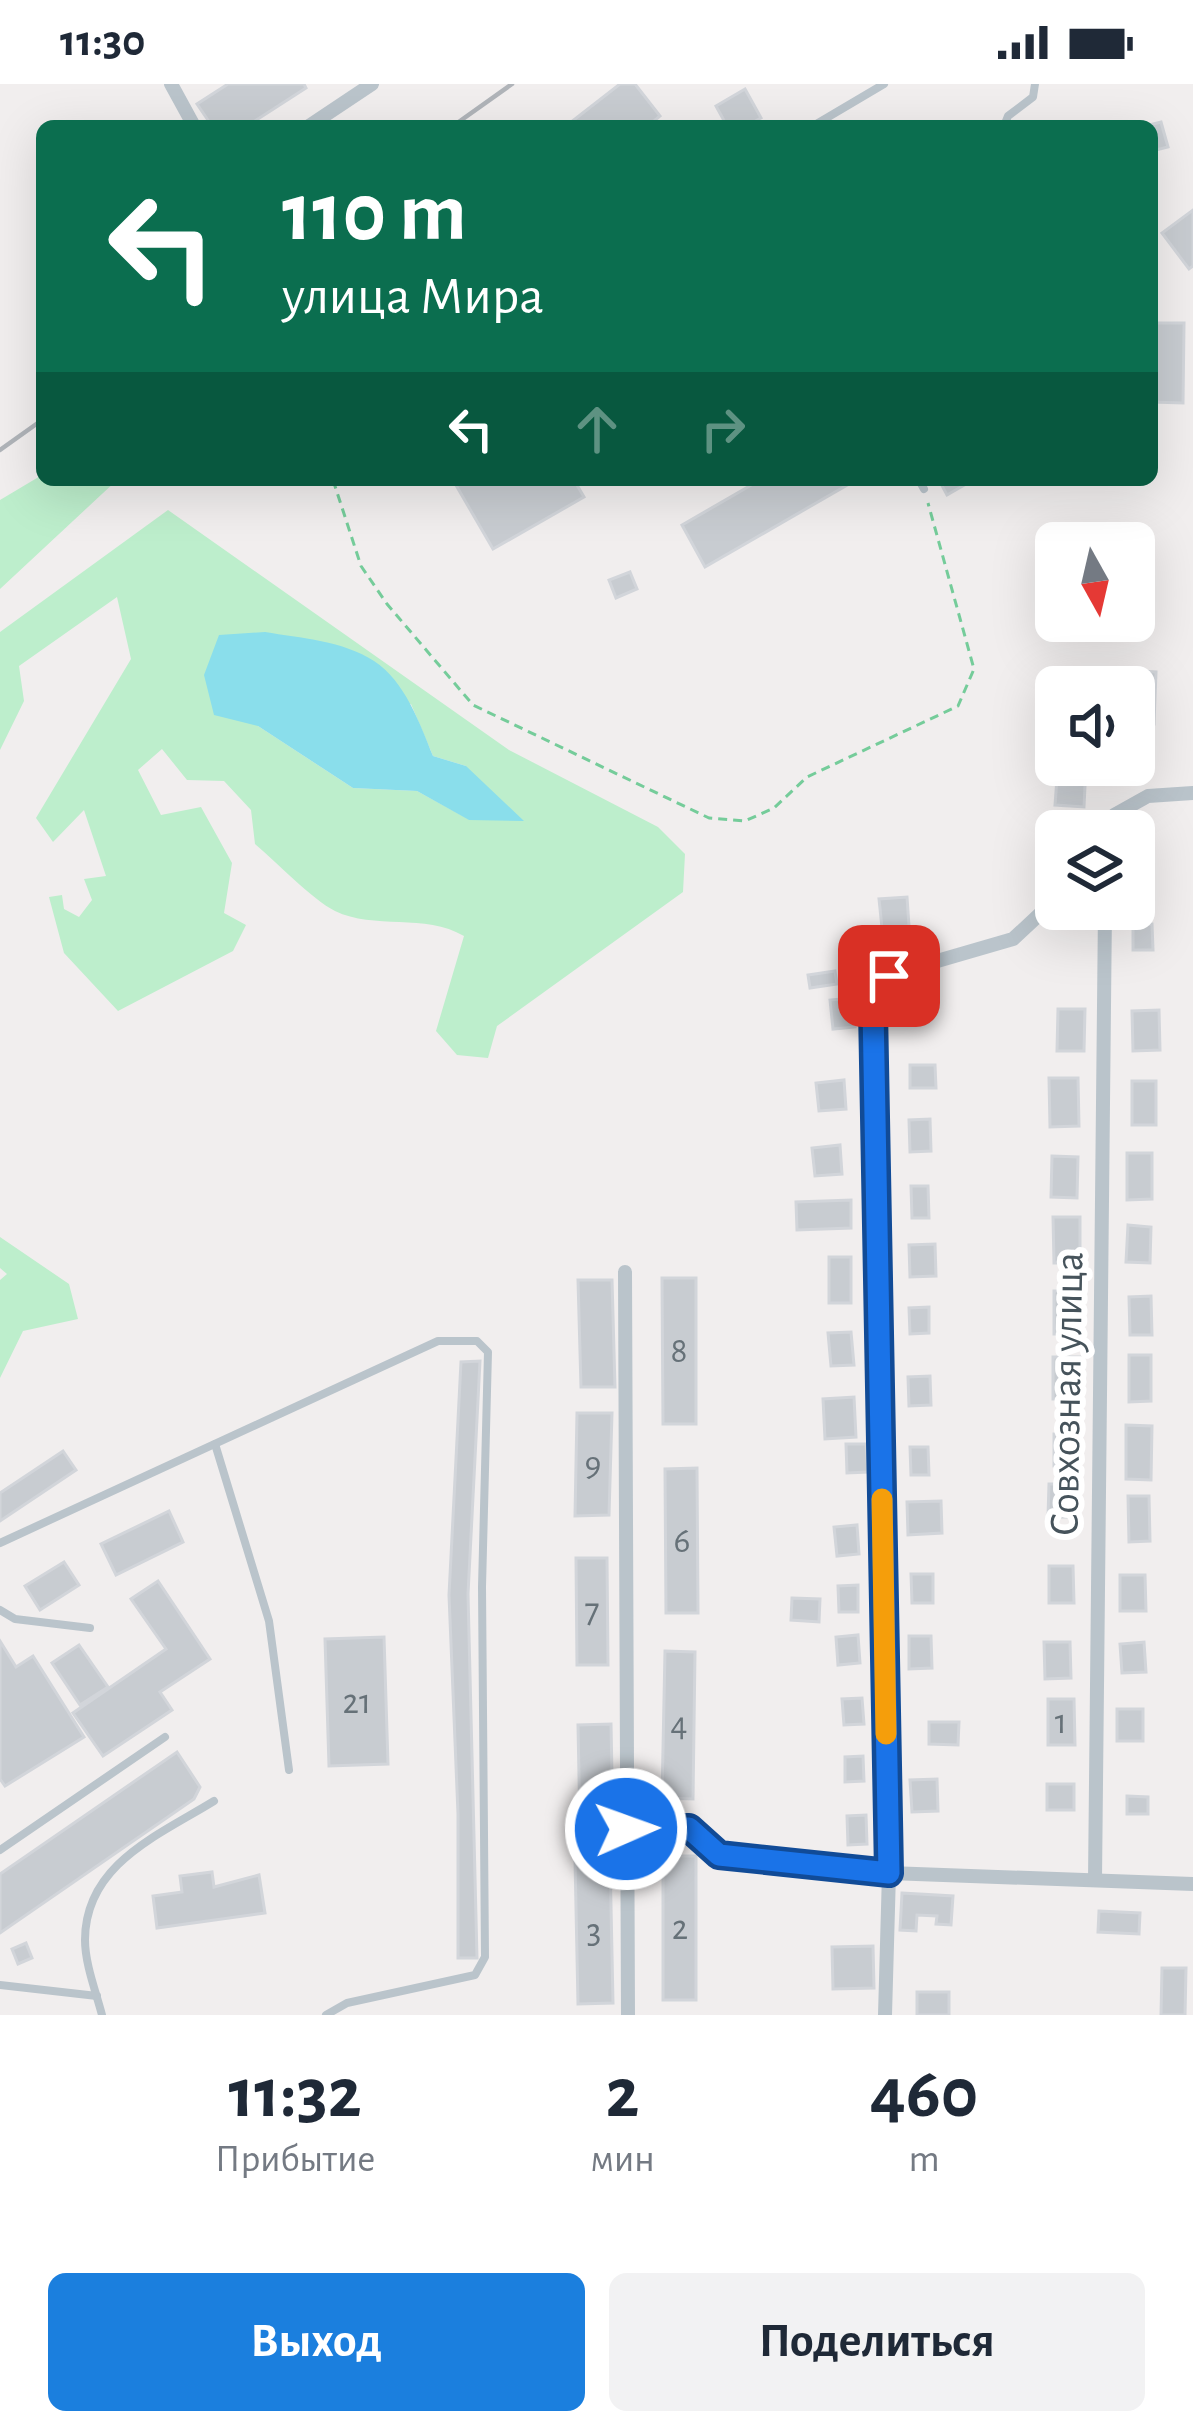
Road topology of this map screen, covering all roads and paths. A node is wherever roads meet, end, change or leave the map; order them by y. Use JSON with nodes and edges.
{"nodes":[{"id":1,"x":171,"y":84,"type":"edge"},
{"id":2,"x":372,"y":84,"type":"edge"},
{"id":3,"x":884,"y":84,"type":"edge"},
{"id":4,"x":1035,"y":84,"type":"edge"},
{"id":5,"x":191,"y":120,"type":"edge"},
{"id":6,"x":318,"y":120,"type":"edge"},
{"id":7,"x":823,"y":120,"type":"edge"},
{"id":8,"x":1006,"y":120,"type":"edge"},
{"id":9,"x":335,"y":486,"type":"edge"},
{"id":10,"x":921,"y":486,"type":"edge"},
{"id":11,"x":1193,"y":794,"type":"edge"},
{"id":12,"x":1130,"y":810,"type":"edge"},
{"id":13,"x":1035,"y":919,"type":"edge"},
{"id":14,"x":1105,"y":930,"type":"edge"},
{"id":15,"x":625,"y":1272,"type":"dead end"},
{"id":16,"x":215,"y":1444,"type":"junction"},
{"id":17,"x":0,"y":1543,"type":"edge"},
{"id":18,"x":0,"y":1610,"type":"edge"},
{"id":19,"x":90,"y":1628,"type":"dead end"},
{"id":20,"x":165,"y":1737,"type":"dead end"},
{"id":21,"x":289,"y":1770,"type":"dead end"},
{"id":22,"x":214,"y":1801,"type":"dead end"},
{"id":23,"x":626,"y":1829,"type":"junction"},
{"id":24,"x":0,"y":1850,"type":"edge"},
{"id":25,"x":889,"y":1873,"type":"junction"},
{"id":26,"x":1095,"y":1880,"type":"junction"},
{"id":27,"x":1193,"y":1884,"type":"edge"},
{"id":28,"x":0,"y":1985,"type":"edge"},
{"id":29,"x":97,"y":1996,"type":"junction"},
{"id":30,"x":102,"y":2015,"type":"edge"},
{"id":31,"x":326,"y":2015,"type":"edge"},
{"id":32,"x":628,"y":2015,"type":"edge"},
{"id":33,"x":885,"y":2015,"type":"edge"}],
"edges":[{"from":1,"to":5,"type":"street"},
{"from":2,"to":6,"type":"street"},
{"from":3,"to":7,"type":"lane"},
{"from":4,"to":8,"type":"lane"},
{"from":9,"to":10,"type":"path"},
{"from":11,"to":12,"type":"street"},
{"from":13,"to":25,"type":"street"},
{"from":14,"to":26,"type":"street","name":"Совхозная улица"},
{"from":15,"to":23,"type":"street"},
{"from":16,"to":17,"type":"lane"},
{"from":16,"to":21,"type":"lane"},
{"from":16,"to":31,"type":"lane"},
{"from":18,"to":19,"type":"lane"},
{"from":20,"to":24,"type":"lane"},
{"from":22,"to":29,"type":"lane"},
{"from":23,"to":25,"type":"street"},
{"from":23,"to":32,"type":"street"},
{"from":25,"to":26,"type":"street"},
{"from":25,"to":33,"type":"street"},
{"from":26,"to":27,"type":"street"},
{"from":28,"to":29,"type":"lane"},
{"from":29,"to":30,"type":"lane"}]}
